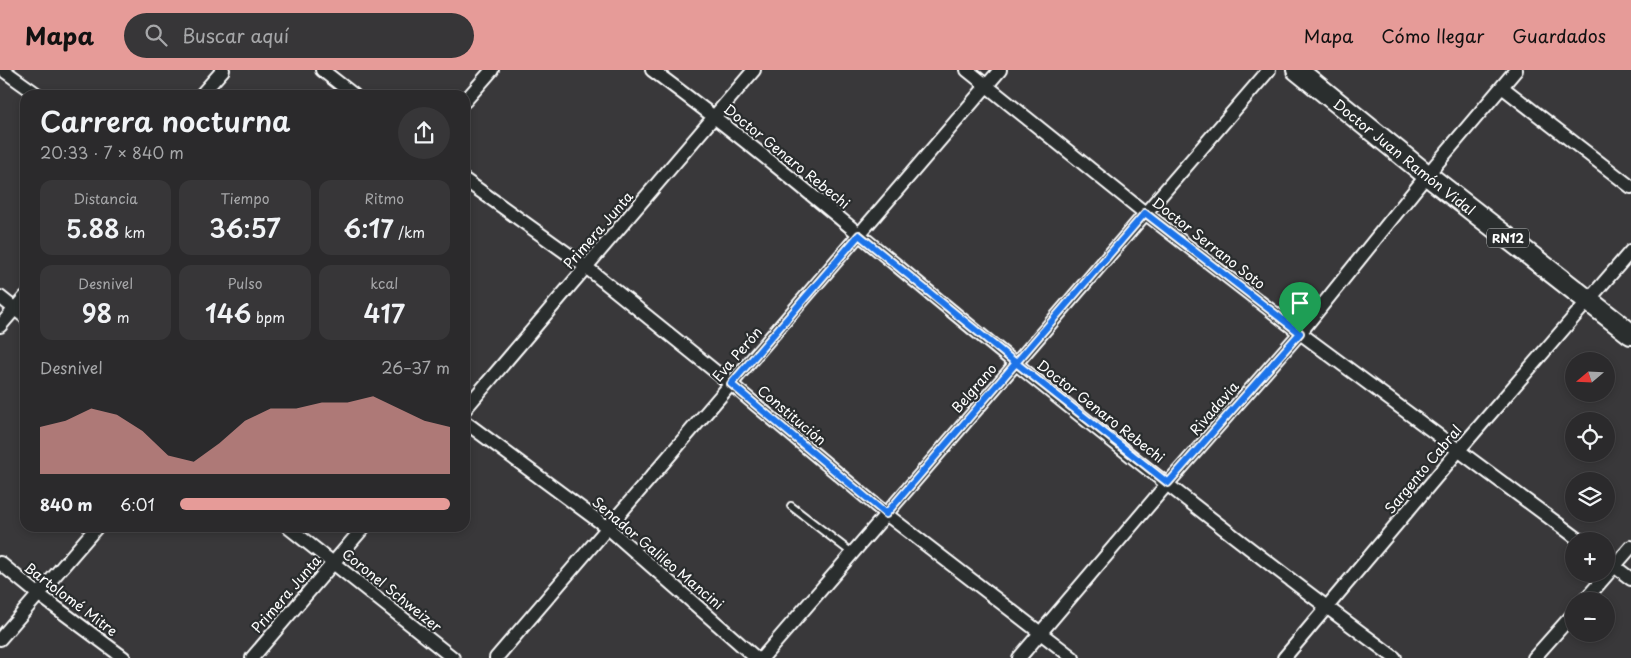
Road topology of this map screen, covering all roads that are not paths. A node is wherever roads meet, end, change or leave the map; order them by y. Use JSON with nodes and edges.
{"nodes":[{"id":1,"x":3,"y":70,"type":"edge"},
{"id":2,"x":223,"y":70,"type":"edge"},
{"id":3,"x":322,"y":70,"type":"edge"},
{"id":4,"x":492,"y":70,"type":"edge"},
{"id":5,"x":652,"y":70,"type":"edge"},
{"id":6,"x":754,"y":70,"type":"edge"},
{"id":7,"x":967,"y":70,"type":"edge"},
{"id":8,"x":1000,"y":70,"type":"edge"},
{"id":9,"x":1269,"y":70,"type":"edge"},
{"id":10,"x":1297,"y":70,"type":"edge"},
{"id":11,"x":1516,"y":70,"type":"edge"},
{"id":12,"x":987,"y":86,"type":"junction"},
{"id":13,"x":1502,"y":87,"type":"junction"},
{"id":14,"x":31,"y":90,"type":"edge"},
{"id":15,"x":205,"y":90,"type":"edge"},
{"id":16,"x":348,"y":90,"type":"edge"},
{"id":17,"x":470,"y":95,"type":"edge"},
{"id":18,"x":715,"y":116,"type":"junction"},
{"id":19,"x":1427,"y":175,"type":"junction"},
{"id":20,"x":470,"y":184,"type":"edge"},
{"id":21,"x":1631,"y":187,"type":"edge"},
{"id":22,"x":1145,"y":213,"type":"junction"},
{"id":23,"x":859,"y":235,"type":"junction"},
{"id":24,"x":1631,"y":251,"type":"edge"},
{"id":25,"x":586,"y":267,"type":"junction"},
{"id":26,"x":0,"y":297,"type":"edge"},
{"id":27,"x":1588,"y":301,"type":"junction"},
{"id":28,"x":20,"y":313,"type":"edge"},
{"id":29,"x":0,"y":326,"type":"edge"},
{"id":30,"x":1300,"y":333,"type":"junction"},
{"id":31,"x":1631,"y":334,"type":"edge"},
{"id":32,"x":1016,"y":363,"type":"junction"},
{"id":33,"x":731,"y":384,"type":"junction"},
{"id":34,"x":470,"y":402,"type":"edge"},
{"id":35,"x":470,"y":426,"type":"edge"},
{"id":36,"x":1459,"y":450,"type":"junction"},
{"id":37,"x":1168,"y":483,"type":"junction"},
{"id":38,"x":791,"y":506,"type":"dead end"},
{"id":39,"x":886,"y":514,"type":"junction"},
{"id":40,"x":608,"y":528,"type":"junction"},
{"id":41,"x":92,"y":532,"type":"edge"},
{"id":42,"x":294,"y":532,"type":"edge"},
{"id":43,"x":360,"y":532,"type":"edge"},
{"id":44,"x":1569,"y":532,"type":"edge"},
{"id":45,"x":1631,"y":548,"type":"edge"},
{"id":46,"x":852,"y":553,"type":"junction"},
{"id":47,"x":1615,"y":560,"type":"edge"},
{"id":48,"x":334,"y":562,"type":"junction"},
{"id":49,"x":0,"y":563,"type":"edge"},
{"id":50,"x":1615,"y":566,"type":"edge"},
{"id":51,"x":1631,"y":579,"type":"edge"},
{"id":52,"x":38,"y":594,"type":"junction"},
{"id":53,"x":1326,"y":607,"type":"junction"},
{"id":54,"x":1565,"y":623,"type":"edge"},
{"id":55,"x":1041,"y":633,"type":"junction"},
{"id":56,"x":0,"y":639,"type":"edge"},
{"id":57,"x":124,"y":658,"type":"edge"},
{"id":58,"x":252,"y":658,"type":"edge"},
{"id":59,"x":453,"y":658,"type":"edge"},
{"id":60,"x":496,"y":658,"type":"edge"},
{"id":61,"x":756,"y":658,"type":"edge"},
{"id":62,"x":762,"y":658,"type":"edge"},
{"id":63,"x":1019,"y":658,"type":"edge"},
{"id":64,"x":1073,"y":658,"type":"edge"},
{"id":65,"x":1284,"y":658,"type":"edge"},
{"id":66,"x":1395,"y":658,"type":"edge"},
{"id":67,"x":1534,"y":658,"type":"edge"}],
"edges":[{"from":1,"to":14,"type":"street"},
{"from":2,"to":15,"type":"street"},
{"from":3,"to":16,"type":"street"},
{"from":4,"to":17,"type":"street"},
{"from":5,"to":18,"type":"street","name":"Doctor Genaro Rebechi"},
{"from":6,"to":18,"type":"street","name":"Primera Junta"},
{"from":7,"to":12,"type":"street","name":"Doctor Serrano Soto"},
{"from":8,"to":12,"type":"street","name":"Eva Perón"},
{"from":9,"to":22,"type":"street","name":"Belgrano"},
{"from":10,"to":19,"type":"highway","name":"Doctor Juan Ramón Vidal","number":"RN12"},
{"from":11,"to":13,"type":"street","name":"Rivadavia"},
{"from":12,"to":22,"type":"street","name":"Doctor Serrano Soto"},
{"from":12,"to":23,"type":"street","name":"Eva Perón"},
{"from":13,"to":19,"type":"street","name":"Rivadavia"},
{"from":13,"to":21,"type":"street"},
{"from":18,"to":23,"type":"street","name":"Doctor Genaro Rebechi"},
{"from":18,"to":25,"type":"street","name":"Primera Junta"},
{"from":19,"to":27,"type":"highway","name":"Doctor Juan Ramón Vidal","number":"RN12"},
{"from":19,"to":30,"type":"street","name":"Rivadavia"},
{"from":20,"to":25,"type":"street","name":"Constitución"},
{"from":22,"to":30,"type":"street","name":"Doctor Serrano Soto"},
{"from":22,"to":32,"type":"street","name":"Belgrano"},
{"from":23,"to":32,"type":"street","name":"Doctor Genaro Rebechi"},
{"from":23,"to":33,"type":"street","name":"Eva Perón"},
{"from":24,"to":27,"type":"street","name":"Sargento Cabral"},
{"from":25,"to":33,"type":"street","name":"Constitución"},
{"from":25,"to":34,"type":"street","name":"Primera Junta"},
{"from":26,"to":28,"type":"street"},
{"from":27,"to":31,"type":"highway","name":"Doctor Juan Ramón Vidal","number":"RN12"},
{"from":27,"to":36,"type":"street","name":"Sargento Cabral"},
{"from":28,"to":29,"type":"street"},
{"from":30,"to":36,"type":"street","name":"Doctor Serrano Soto"},
{"from":30,"to":37,"type":"street","name":"Rivadavia"},
{"from":32,"to":37,"type":"street","name":"Doctor Genaro Rebechi"},
{"from":32,"to":39,"type":"street","name":"Belgrano"},
{"from":33,"to":39,"type":"street","name":"Constitución"},
{"from":33,"to":40,"type":"street","name":"Eva Perón"},
{"from":35,"to":40,"type":"street","name":"Senador Galileo Mancini"},
{"from":36,"to":44,"type":"street","name":"Doctor Serrano Soto"},
{"from":36,"to":53,"type":"street","name":"Sargento Cabral"},
{"from":37,"to":53,"type":"street","name":"Doctor Genaro Rebechi"},
{"from":37,"to":55,"type":"street","name":"Rivadavia"},
{"from":38,"to":46,"type":"lane"},
{"from":39,"to":46,"type":"street","name":"Belgrano"},
{"from":39,"to":55,"type":"street","name":"Constitución"},
{"from":40,"to":60,"type":"street","name":"Eva Perón"},
{"from":40,"to":61,"type":"street","name":"Senador Galileo Mancini"},
{"from":41,"to":52,"type":"street"},
{"from":42,"to":48,"type":"street","name":"Coronel Schweizer"},
{"from":43,"to":48,"type":"street","name":"Primera Junta"},
{"from":45,"to":47,"type":"street"},
{"from":46,"to":62,"type":"street","name":"Belgrano"},
{"from":48,"to":58,"type":"street","name":"Primera Junta"},
{"from":48,"to":59,"type":"street","name":"Coronel Schweizer"},
{"from":49,"to":52,"type":"street","name":"Bartolomé Mitre"},
{"from":50,"to":51,"type":"street"},
{"from":52,"to":56,"type":"street"},
{"from":52,"to":57,"type":"street","name":"Bartolomé Mitre"},
{"from":53,"to":65,"type":"street","name":"Sargento Cabral"},
{"from":53,"to":66,"type":"street","name":"Doctor Genaro Rebechi"},
{"from":54,"to":67,"type":"street"},
{"from":55,"to":63,"type":"street","name":"Rivadavia"},
{"from":55,"to":64,"type":"street","name":"Constitución"}]}
